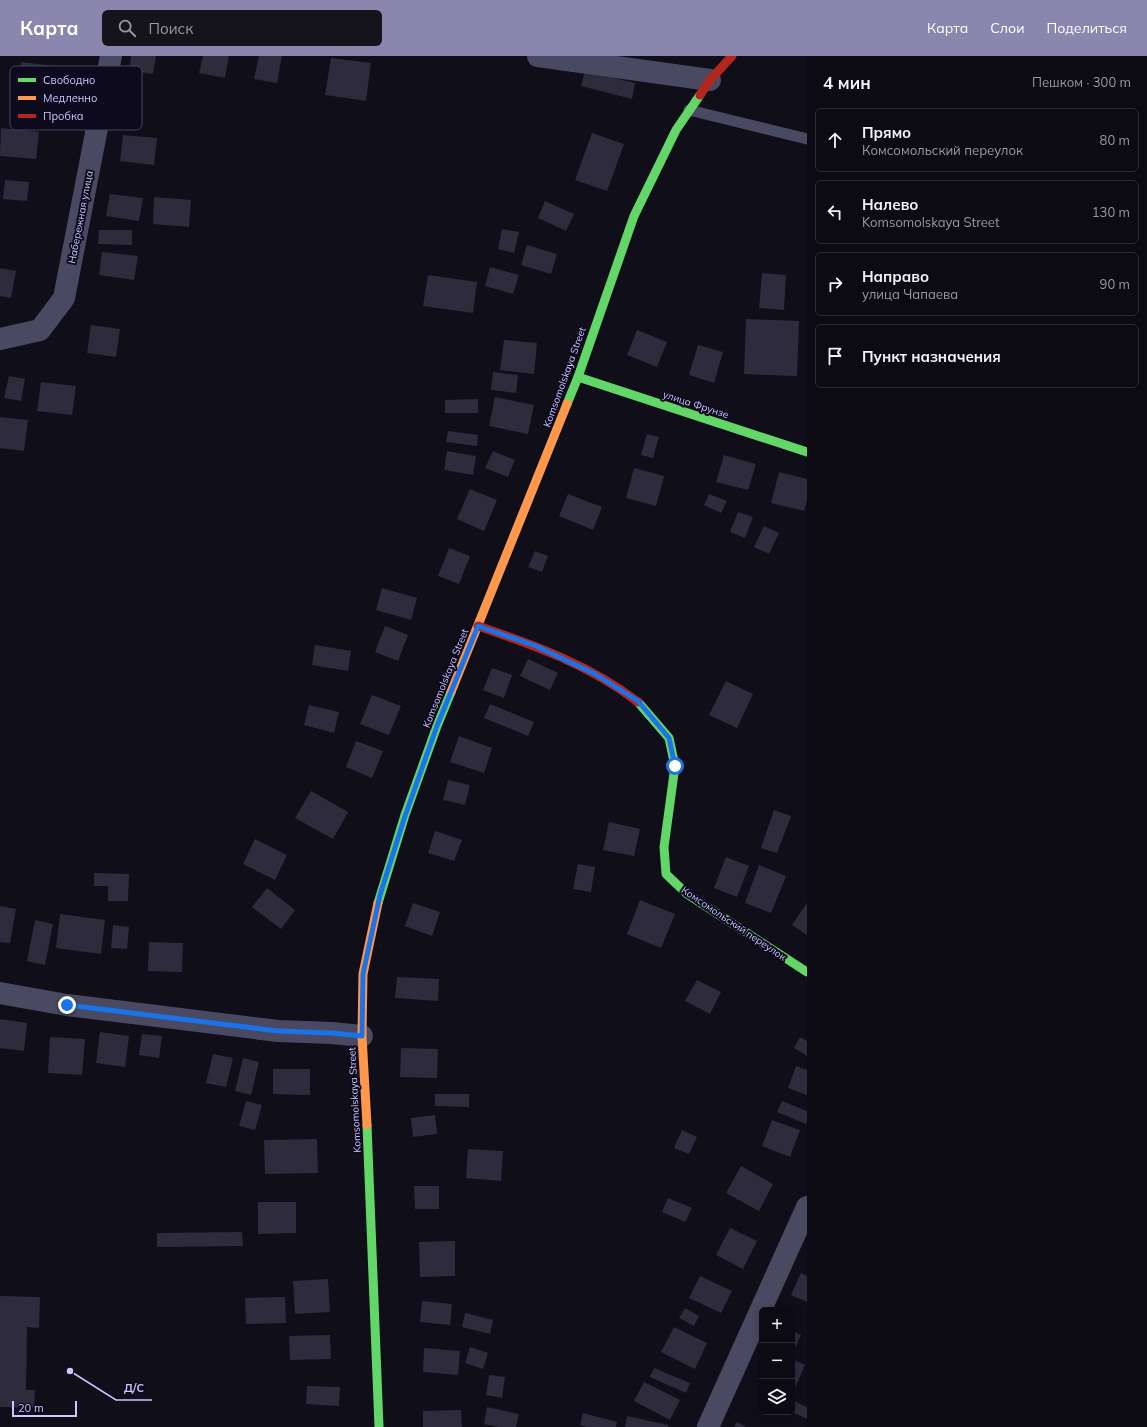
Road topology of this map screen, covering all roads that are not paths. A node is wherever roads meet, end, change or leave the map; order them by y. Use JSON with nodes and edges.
{"nodes":[{"id":1,"x":111,"y":56,"type":"edge"},
{"id":2,"x":538,"y":56,"type":"edge"},
{"id":3,"x":732,"y":56,"type":"edge"},
{"id":4,"x":109,"y":66,"type":"edge"},
{"id":5,"x":710,"y":80,"type":"junction"},
{"id":6,"x":689,"y":110,"type":"junction"},
{"id":7,"x":97,"y":130,"type":"edge"},
{"id":8,"x":807,"y":139,"type":"edge"},
{"id":9,"x":0,"y":339,"type":"edge"},
{"id":10,"x":578,"y":377,"type":"junction"},
{"id":11,"x":807,"y":452,"type":"edge"},
{"id":12,"x":478,"y":626,"type":"junction"},
{"id":13,"x":807,"y":972,"type":"edge"},
{"id":14,"x":0,"y":993,"type":"edge"},
{"id":15,"x":362,"y":1036,"type":"junction"},
{"id":16,"x":807,"y":1207,"type":"edge"},
{"id":17,"x":379,"y":1427,"type":"edge"},
{"id":18,"x":708,"y":1427,"type":"edge"}],
"edges":[{"from":1,"to":4,"type":"street","name":"Набережная улица"},
{"from":2,"to":5,"type":"street"},
{"from":3,"to":5,"type":"street","name":"Komsomolskaya Street"},
{"from":5,"to":6,"type":"street","name":"Komsomolskaya Street"},
{"from":6,"to":8,"type":"lane"},
{"from":6,"to":10,"type":"street","name":"Komsomolskaya Street"},
{"from":7,"to":9,"type":"street","name":"Набережная улица"},
{"from":10,"to":11,"type":"street","name":"улица Фрунзе"},
{"from":10,"to":12,"type":"street","name":"Komsomolskaya Street"},
{"from":12,"to":13,"type":"street","name":"Комсомольский переулок"},
{"from":12,"to":15,"type":"street","name":"Komsomolskaya Street"},
{"from":14,"to":15,"type":"street"},
{"from":15,"to":17,"type":"street","name":"Komsomolskaya Street"},
{"from":16,"to":18,"type":"street"}]}
